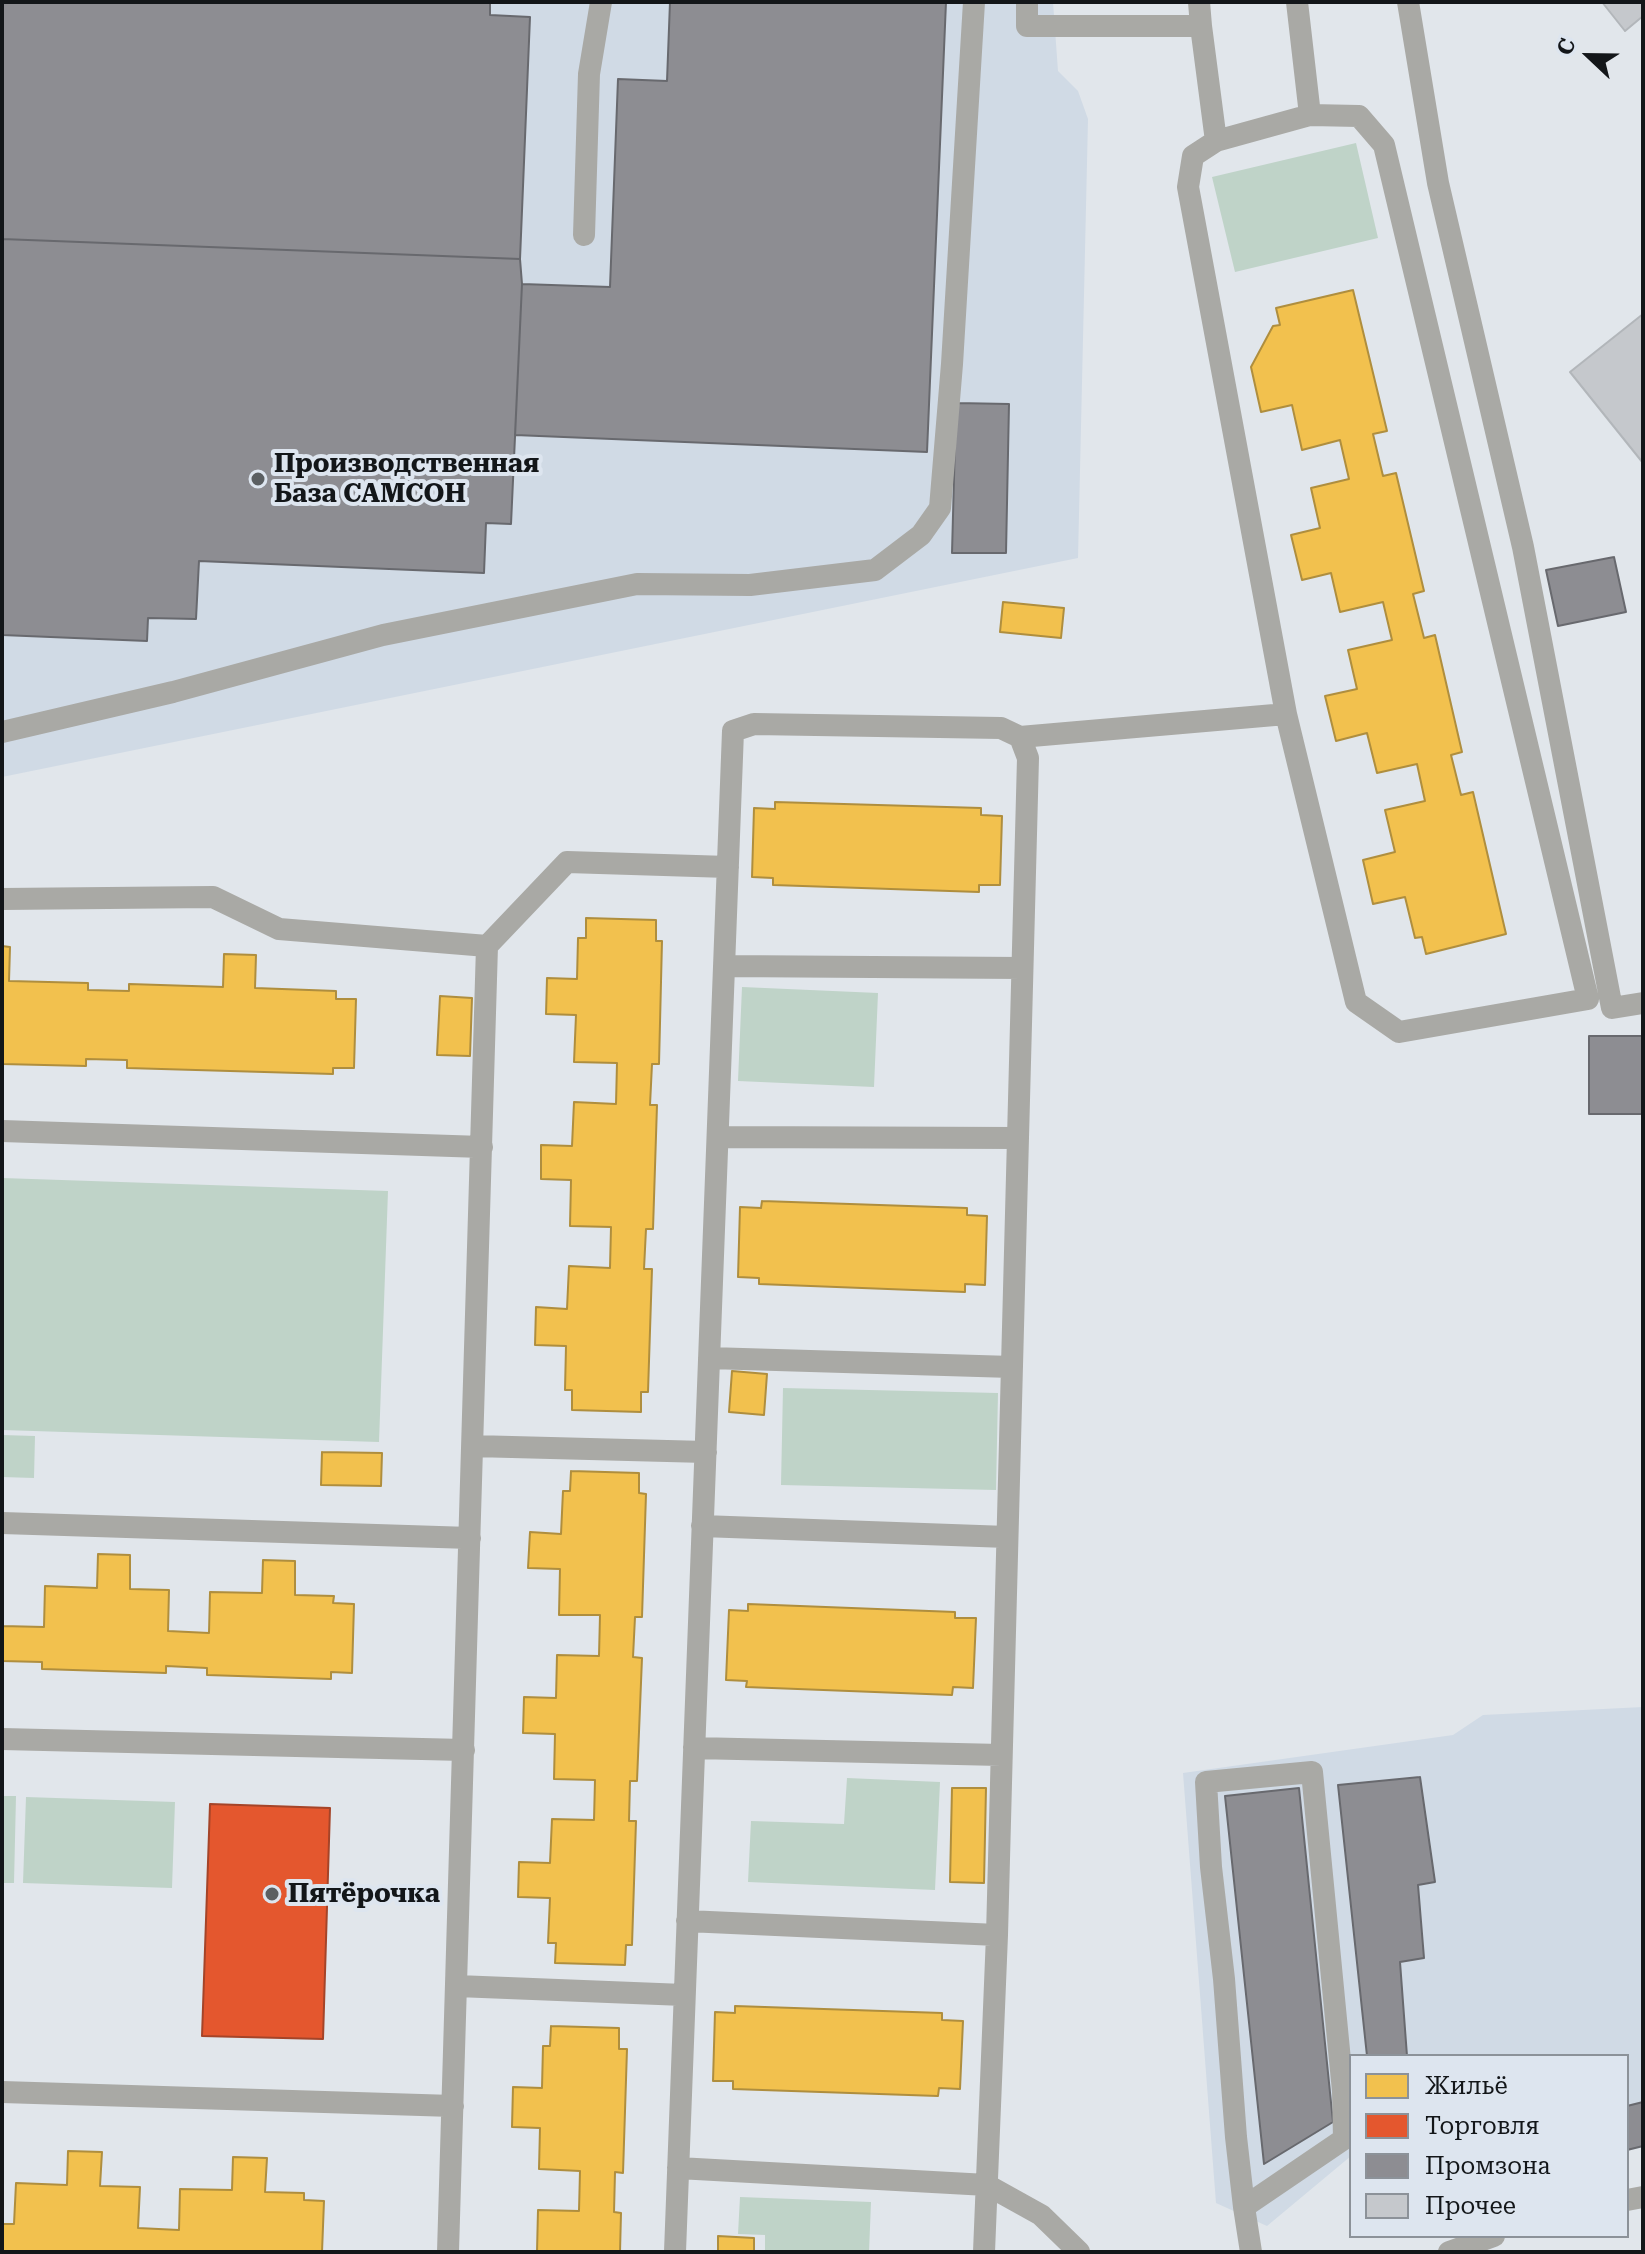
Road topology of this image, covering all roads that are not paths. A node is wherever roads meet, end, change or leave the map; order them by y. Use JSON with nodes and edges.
{"nodes":[{"id":1,"x":601,"y":2,"type":"edge"},
{"id":2,"x":974,"y":2,"type":"edge"},
{"id":3,"x":1027,"y":2,"type":"edge"},
{"id":4,"x":1199,"y":2,"type":"edge"},
{"id":5,"x":1297,"y":2,"type":"edge"},
{"id":6,"x":1408,"y":2,"type":"edge"},
{"id":7,"x":1201,"y":26,"type":"junction"},
{"id":8,"x":1310,"y":115,"type":"junction"},
{"id":9,"x":1216,"y":141,"type":"junction"},
{"id":10,"x":584,"y":235,"type":"dead end"},
{"id":11,"x":1286,"y":714,"type":"junction"},
{"id":12,"x":2,"y":732,"type":"edge"},
{"id":13,"x":1020,"y":737,"type":"junction"},
{"id":14,"x":728,"y":867,"type":"junction"},
{"id":15,"x":2,"y":899,"type":"edge"},
{"id":16,"x":487,"y":946,"type":"junction"},
{"id":17,"x":724,"y":966,"type":"junction"},
{"id":18,"x":1022,"y":968,"type":"junction"},
{"id":19,"x":1643,"y":1003,"type":"edge"},
{"id":20,"x":2,"y":1131,"type":"edge"},
{"id":21,"x":718,"y":1137,"type":"junction"},
{"id":22,"x":1018,"y":1138,"type":"junction"},
{"id":23,"x":482,"y":1147,"type":"junction"},
{"id":24,"x":709,"y":1358,"type":"junction"},
{"id":25,"x":1012,"y":1367,"type":"junction"},
{"id":26,"x":473,"y":1446,"type":"junction"},
{"id":27,"x":706,"y":1452,"type":"junction"},
{"id":28,"x":2,"y":1523,"type":"edge"},
{"id":29,"x":702,"y":1526,"type":"junction"},
{"id":30,"x":1007,"y":1537,"type":"junction"},
{"id":31,"x":470,"y":1538,"type":"junction"},
{"id":32,"x":2,"y":1739,"type":"edge"},
{"id":33,"x":694,"y":1748,"type":"junction"},
{"id":34,"x":464,"y":1750,"type":"junction"},
{"id":35,"x":1001,"y":1755,"type":"junction"},
{"id":36,"x":687,"y":1921,"type":"junction"},
{"id":37,"x":997,"y":1935,"type":"junction"},
{"id":38,"x":457,"y":1986,"type":"junction"},
{"id":39,"x":684,"y":1995,"type":"junction"},
{"id":40,"x":2,"y":2092,"type":"edge"},
{"id":41,"x":453,"y":2106,"type":"junction"},
{"id":42,"x":678,"y":2168,"type":"junction"},
{"id":43,"x":987,"y":2185,"type":"junction"},
{"id":44,"x":1244,"y":2207,"type":"junction"},
{"id":45,"x":1488,"y":2238,"type":"edge"},
{"id":46,"x":448,"y":2252,"type":"edge"},
{"id":47,"x":675,"y":2252,"type":"edge"},
{"id":48,"x":984,"y":2252,"type":"edge"},
{"id":49,"x":1079,"y":2252,"type":"edge"},
{"id":50,"x":1251,"y":2252,"type":"edge"},
{"id":51,"x":1449,"y":2252,"type":"edge"}],
"edges":[{"from":1,"to":10,"type":"lane"},
{"from":2,"to":12,"type":"lane"},
{"from":3,"to":7,"type":"lane"},
{"from":4,"to":7,"type":"lane"},
{"from":5,"to":8,"type":"lane"},
{"from":6,"to":19,"type":"lane"},
{"from":7,"to":9,"type":"lane"},
{"from":8,"to":9,"type":"lane"},
{"from":8,"to":11,"type":"lane"},
{"from":9,"to":11,"type":"lane"},
{"from":11,"to":13,"type":"lane"},
{"from":13,"to":14,"type":"lane"},
{"from":13,"to":18,"type":"lane"},
{"from":14,"to":16,"type":"lane"},
{"from":14,"to":17,"type":"lane"},
{"from":15,"to":16,"type":"lane"},
{"from":16,"to":23,"type":"lane"},
{"from":17,"to":18,"type":"lane"},
{"from":17,"to":21,"type":"lane"},
{"from":18,"to":22,"type":"lane"},
{"from":20,"to":23,"type":"lane"},
{"from":21,"to":22,"type":"lane"},
{"from":21,"to":24,"type":"lane"},
{"from":22,"to":25,"type":"lane"},
{"from":23,"to":26,"type":"lane"},
{"from":24,"to":25,"type":"lane"},
{"from":24,"to":27,"type":"lane"},
{"from":25,"to":30,"type":"lane"},
{"from":26,"to":27,"type":"lane"},
{"from":26,"to":31,"type":"lane"},
{"from":27,"to":29,"type":"lane"},
{"from":28,"to":31,"type":"lane"},
{"from":29,"to":30,"type":"lane"},
{"from":29,"to":33,"type":"lane"},
{"from":30,"to":35,"type":"lane"},
{"from":31,"to":34,"type":"lane"},
{"from":32,"to":34,"type":"lane"},
{"from":33,"to":35,"type":"lane"},
{"from":33,"to":36,"type":"lane"},
{"from":34,"to":38,"type":"lane"},
{"from":35,"to":37,"type":"lane"},
{"from":36,"to":37,"type":"lane"},
{"from":36,"to":39,"type":"lane"},
{"from":37,"to":43,"type":"lane"},
{"from":38,"to":39,"type":"lane"},
{"from":38,"to":41,"type":"lane"},
{"from":39,"to":42,"type":"lane"},
{"from":40,"to":41,"type":"lane"},
{"from":41,"to":46,"type":"lane"},
{"from":42,"to":43,"type":"lane"},
{"from":42,"to":47,"type":"lane"},
{"from":43,"to":48,"type":"lane"},
{"from":43,"to":49,"type":"lane"},
{"from":44,"to":44,"type":"lane"},
{"from":44,"to":50,"type":"lane"},
{"from":45,"to":51,"type":"lane"}]}
